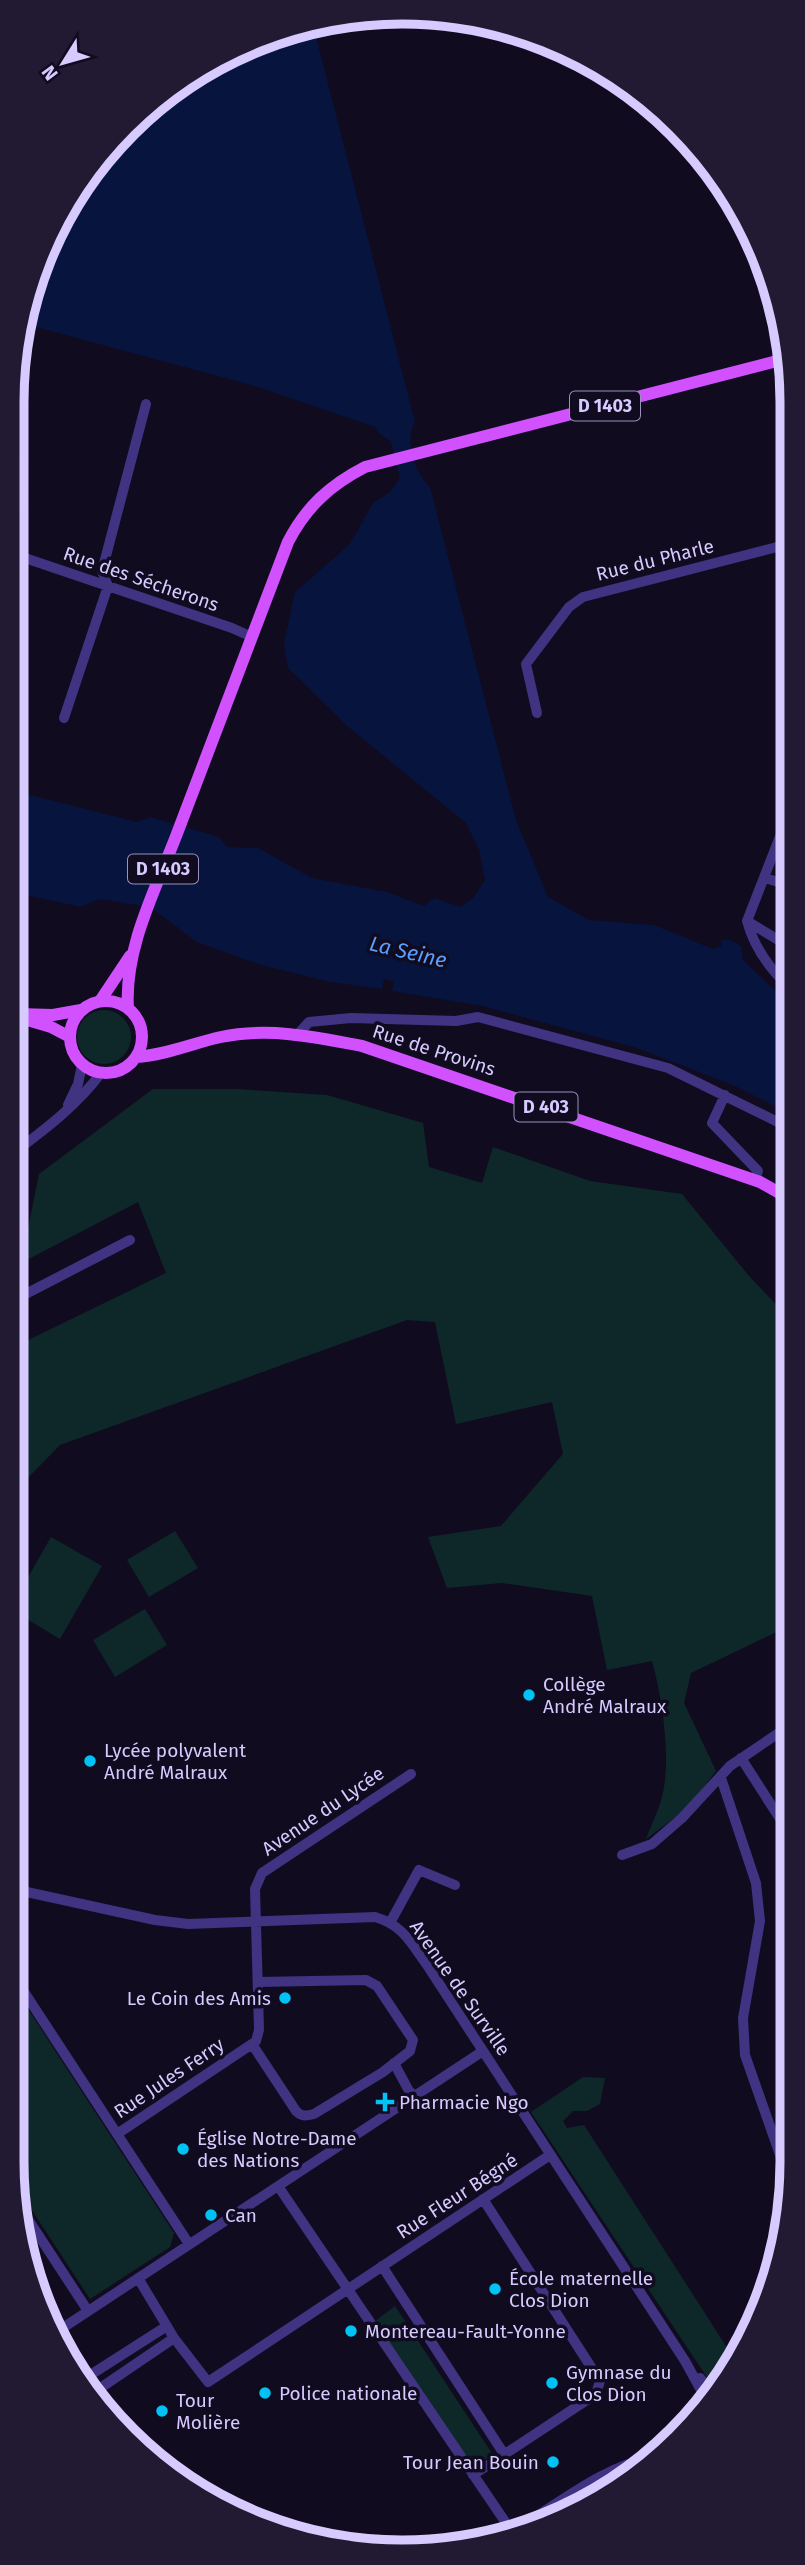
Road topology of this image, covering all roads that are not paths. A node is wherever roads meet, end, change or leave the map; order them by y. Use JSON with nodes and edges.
{"nodes":[{"id":1,"x":778,"y":361,"type":"edge"},
{"id":2,"x":146,"y":404,"type":"dead end"},
{"id":3,"x":780,"y":546,"type":"edge"},
{"id":4,"x":24,"y":558,"type":"edge"},
{"id":5,"x":108,"y":586,"type":"junction"},
{"id":6,"x":252,"y":638,"type":"junction"},
{"id":7,"x":537,"y":713,"type":"dead end"},
{"id":8,"x":64,"y":718,"type":"dead end"},
{"id":9,"x":780,"y":838,"type":"edge"},
{"id":10,"x":765,"y":878,"type":"junction"},
{"id":11,"x":780,"y":883,"type":"edge"},
{"id":12,"x":747,"y":921,"type":"junction"},
{"id":13,"x":780,"y":937,"type":"edge"},
{"id":14,"x":132,"y":952,"type":"junction"},
{"id":15,"x":780,"y":977,"type":"edge"},
{"id":16,"x":100,"y":1001,"type":"junction"},
{"id":17,"x":128,"y":1008,"type":"junction"},
{"id":18,"x":81,"y":1010,"type":"junction"},
{"id":19,"x":24,"y":1015,"type":"edge"},
{"id":20,"x":24,"y":1017,"type":"edge"},
{"id":21,"x":142,"y":1034,"type":"junction"},
{"id":22,"x":298,"y":1034,"type":"junction"},
{"id":23,"x":69,"y":1037,"type":"junction"},
{"id":24,"x":176,"y":1049,"type":"junction"},
{"id":25,"x":136,"y":1057,"type":"junction"},
{"id":26,"x":82,"y":1065,"type":"junction"},
{"id":27,"x":101,"y":1073,"type":"junction"},
{"id":28,"x":725,"y":1095,"type":"junction"},
{"id":29,"x":62,"y":1114,"type":"junction"},
{"id":30,"x":780,"y":1123,"type":"edge"},
{"id":31,"x":24,"y":1145,"type":"edge"},
{"id":32,"x":755,"y":1180,"type":"junction"},
{"id":33,"x":780,"y":1193,"type":"edge"},
{"id":34,"x":130,"y":1240,"type":"dead end"},
{"id":35,"x":24,"y":1294,"type":"edge"},
{"id":36,"x":780,"y":1732,"type":"edge"},
{"id":37,"x":741,"y":1758,"type":"junction"},
{"id":38,"x":411,"y":1774,"type":"dead end"},
{"id":39,"x":721,"y":1778,"type":"junction"},
{"id":40,"x":780,"y":1810,"type":"edge"},
{"id":41,"x":622,"y":1855,"type":"dead end"},
{"id":42,"x":455,"y":1885,"type":"dead end"},
{"id":43,"x":24,"y":1891,"type":"edge"},
{"id":44,"x":391,"y":1921,"type":"junction"},
{"id":45,"x":255,"y":1922,"type":"junction"},
{"id":46,"x":258,"y":1982,"type":"junction"},
{"id":47,"x":24,"y":1992,"type":"edge"},
{"id":48,"x":252,"y":2044,"type":"junction"},
{"id":49,"x":483,"y":2051,"type":"junction"},
{"id":50,"x":394,"y":2063,"type":"junction"},
{"id":51,"x":415,"y":2096,"type":"junction"},
{"id":52,"x":117,"y":2134,"type":"junction"},
{"id":53,"x":551,"y":2155,"type":"junction"},
{"id":54,"x":780,"y":2155,"type":"edge"},
{"id":55,"x":278,"y":2186,"type":"junction"},
{"id":56,"x":483,"y":2199,"type":"junction"},
{"id":57,"x":30,"y":2222,"type":"edge"},
{"id":58,"x":190,"y":2244,"type":"junction"},
{"id":59,"x":383,"y":2266,"type":"junction"},
{"id":60,"x":138,"y":2278,"type":"junction"},
{"id":61,"x":346,"y":2290,"type":"junction"},
{"id":62,"x":88,"y":2311,"type":"junction"},
{"id":63,"x":167,"y":2326,"type":"junction"},
{"id":64,"x":62,"y":2328,"type":"edge"},
{"id":65,"x":174,"y":2338,"type":"junction"},
{"id":66,"x":685,"y":2361,"type":"junction"},
{"id":67,"x":90,"y":2375,"type":"edge"},
{"id":68,"x":707,"y":2387,"type":"edge"},
{"id":69,"x":100,"y":2389,"type":"edge"},
{"id":70,"x":702,"y":2393,"type":"edge"},
{"id":71,"x":504,"y":2454,"type":"junction"},
{"id":72,"x":632,"y":2462,"type":"edge"},
{"id":73,"x":473,"y":2475,"type":"junction"},
{"id":74,"x":534,"y":2517,"type":"edge"},
{"id":75,"x":513,"y":2524,"type":"edge"}],
"edges":[{"from":1,"to":6,"type":"main road","number":"D 1403"},
{"from":2,"to":5,"type":"street"},
{"from":3,"to":7,"type":"street","name":"Rue du Pharle"},
{"from":4,"to":5,"type":"street","name":"Rue des Sécherons"},
{"from":5,"to":6,"type":"street","name":"Rue des Sécherons"},
{"from":5,"to":8,"type":"street"},
{"from":6,"to":14,"type":"main road","number":"D 1403"},
{"from":9,"to":10,"type":"street"},
{"from":10,"to":11,"type":"street"},
{"from":10,"to":12,"type":"street"},
{"from":12,"to":13,"type":"street"},
{"from":12,"to":15,"type":"street"},
{"from":14,"to":16,"type":"main road","number":"D 1403"},
{"from":14,"to":17,"type":"main road","number":"D 1403"},
{"from":16,"to":17,"type":"main road"},
{"from":16,"to":18,"type":"main road"},
{"from":17,"to":21,"type":"main road"},
{"from":18,"to":19,"type":"main road"},
{"from":18,"to":23,"type":"main road"},
{"from":20,"to":23,"type":"main road"},
{"from":21,"to":24,"type":"main road"},
{"from":21,"to":25,"type":"main road"},
{"from":22,"to":24,"type":"main road","name":"Rue de Provins","number":"D 403"},
{"from":22,"to":28,"type":"street"},
{"from":22,"to":32,"type":"main road","name":"Rue de Provins","number":"D 403"},
{"from":23,"to":26,"type":"main road"},
{"from":24,"to":25,"type":"main road","name":"Rue de Provins","number":"D 403"},
{"from":25,"to":27,"type":"main road"},
{"from":26,"to":27,"type":"main road"},
{"from":26,"to":29,"type":"street"},
{"from":27,"to":29,"type":"street"},
{"from":28,"to":30,"type":"street"},
{"from":28,"to":32,"type":"street"},
{"from":29,"to":31,"type":"street"},
{"from":32,"to":33,"type":"main road","name":"Rue de Provins","number":"D 403"},
{"from":34,"to":35,"type":"street"},
{"from":36,"to":37,"type":"street"},
{"from":37,"to":39,"type":"street"},
{"from":37,"to":40,"type":"street"},
{"from":38,"to":45,"type":"street","name":"Avenue du Lycée"},
{"from":39,"to":41,"type":"street"},
{"from":39,"to":54,"type":"street"},
{"from":42,"to":44,"type":"street"},
{"from":43,"to":45,"type":"street","name":"Avenue de Surville"},
{"from":44,"to":45,"type":"street","name":"Avenue de Surville"},
{"from":44,"to":49,"type":"street","name":"Avenue de Surville"},
{"from":45,"to":46,"type":"street","name":"Avenue du Lycée"},
{"from":46,"to":48,"type":"street","name":"Avenue du Lycée"},
{"from":46,"to":50,"type":"street"},
{"from":47,"to":52,"type":"street"},
{"from":48,"to":50,"type":"street","name":"Rue Jules Ferry"},
{"from":48,"to":52,"type":"street","name":"Rue Jules Ferry"},
{"from":49,"to":51,"type":"street"},
{"from":49,"to":53,"type":"street","name":"Avenue de Surville"},
{"from":50,"to":51,"type":"street"},
{"from":51,"to":55,"type":"street"},
{"from":52,"to":58,"type":"street"},
{"from":53,"to":56,"type":"street","name":"Rue Fleur Bégné"},
{"from":53,"to":66,"type":"street","name":"Avenue de Surville"},
{"from":55,"to":58,"type":"street"},
{"from":55,"to":61,"type":"street"},
{"from":56,"to":59,"type":"street","name":"Rue Fleur Bégné"},
{"from":56,"to":71,"type":"street"},
{"from":57,"to":62,"type":"street"},
{"from":58,"to":60,"type":"street"},
{"from":59,"to":61,"type":"street","name":"Rue Fleur Bégné"},
{"from":59,"to":71,"type":"street"},
{"from":60,"to":62,"type":"street"},
{"from":60,"to":63,"type":"street"},
{"from":61,"to":65,"type":"street","name":"Rue Fleur Bégné"},
{"from":61,"to":73,"type":"street"},
{"from":62,"to":64,"type":"street"},
{"from":63,"to":65,"type":"street"},
{"from":63,"to":67,"type":"street"},
{"from":65,"to":69,"type":"street"},
{"from":66,"to":68,"type":"street","name":"Avenue de Surville"},
{"from":66,"to":70,"type":"street","name":"Avenue de Surville"},
{"from":71,"to":73,"type":"street"},
{"from":72,"to":74,"type":"street"},
{"from":73,"to":75,"type":"street"}]}
